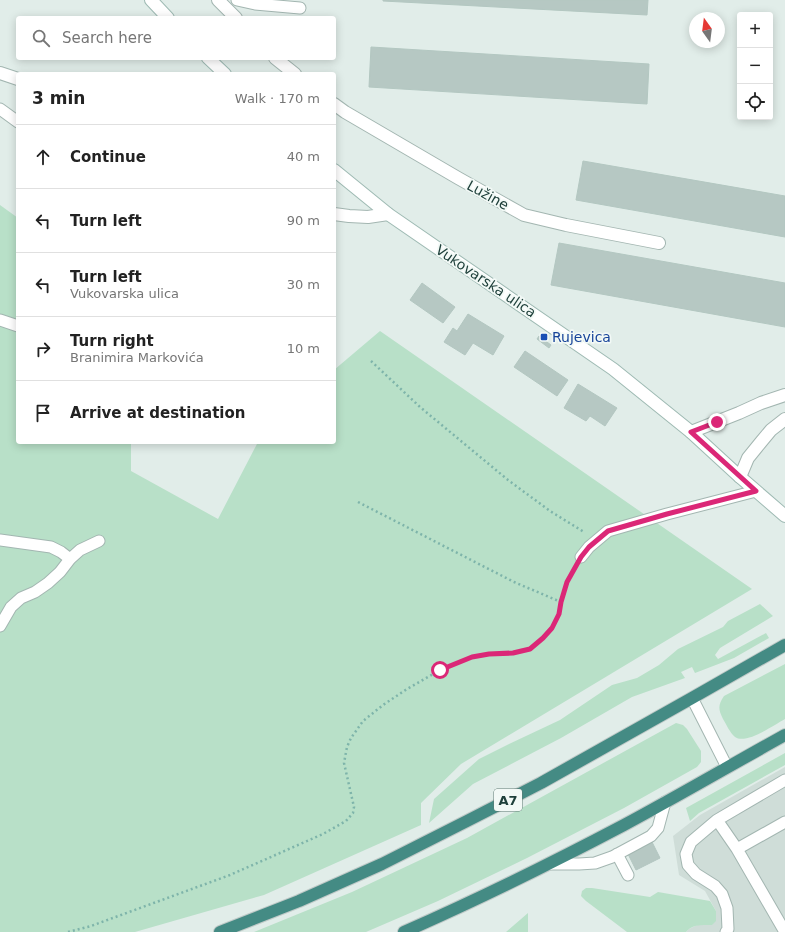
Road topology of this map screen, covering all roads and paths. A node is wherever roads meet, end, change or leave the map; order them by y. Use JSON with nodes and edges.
{"nodes":[{"id":1,"x":151,"y":0,"type":"edge"},
{"id":2,"x":218,"y":0,"type":"edge"},
{"id":3,"x":237,"y":0,"type":"edge"},
{"id":4,"x":300,"y":8,"type":"dead end"},
{"id":5,"x":166,"y":16,"type":"edge"},
{"id":6,"x":234,"y":16,"type":"edge"},
{"id":7,"x":210,"y":60,"type":"edge"},
{"id":8,"x":278,"y":60,"type":"edge"},
{"id":9,"x":223,"y":72,"type":"edge"},
{"id":10,"x":292,"y":72,"type":"edge"},
{"id":11,"x":0,"y":73,"type":"edge"},
{"id":12,"x":16,"y":78,"type":"edge"},
{"id":13,"x":336,"y":105,"type":"edge"},
{"id":14,"x":0,"y":110,"type":"edge"},
{"id":15,"x":16,"y":121,"type":"edge"},
{"id":16,"x":336,"y":172,"type":"edge"},
{"id":17,"x":336,"y":214,"type":"edge"},
{"id":18,"x":388,"y":214,"type":"junction"},
{"id":19,"x":659,"y":243,"type":"dead end"},
{"id":20,"x":0,"y":320,"type":"edge"},
{"id":21,"x":16,"y":325,"type":"edge"},
{"id":22,"x":371,"y":361,"type":"dead end"},
{"id":23,"x":785,"y":396,"type":"edge"},
{"id":24,"x":785,"y":419,"type":"edge"},
{"id":25,"x":691,"y":432,"type":"junction"},
{"id":26,"x":740,"y":477,"type":"junction"},
{"id":27,"x":756,"y":491,"type":"junction"},
{"id":28,"x":358,"y":502,"type":"dead end"},
{"id":29,"x":785,"y":516,"type":"edge"},
{"id":30,"x":0,"y":540,"type":"edge"},
{"id":31,"x":598,"y":540,"type":"junction"},
{"id":32,"x":99,"y":541,"type":"dead end"},
{"id":33,"x":581,"y":557,"type":"joint"},
{"id":34,"x":70,"y":559,"type":"junction"},
{"id":35,"x":561,"y":602,"type":"junction"},
{"id":36,"x":0,"y":626,"type":"edge"},
{"id":37,"x":785,"y":645,"type":"edge"},
{"id":38,"x":692,"y":698,"type":"junction"},
{"id":39,"x":785,"y":735,"type":"edge"},
{"id":40,"x":727,"y":767,"type":"junction"},
{"id":41,"x":785,"y":780,"type":"edge"},
{"id":42,"x":665,"y":802,"type":"junction"},
{"id":43,"x":717,"y":820,"type":"junction"},
{"id":44,"x":785,"y":822,"type":"edge"},
{"id":45,"x":737,"y":849,"type":"junction"},
{"id":46,"x":617,"y":854,"type":"junction"},
{"id":47,"x":550,"y":864,"type":"junction"},
{"id":48,"x":628,"y":875,"type":"dead end"},
{"id":49,"x":68,"y":932,"type":"edge"},
{"id":50,"x":220,"y":932,"type":"edge"},
{"id":51,"x":404,"y":932,"type":"edge"},
{"id":52,"x":726,"y":932,"type":"edge"},
{"id":53,"x":785,"y":932,"type":"edge"}],
"edges":[{"from":1,"to":5,"type":"street"},
{"from":2,"to":6,"type":"street"},
{"from":3,"to":4,"type":"lane"},
{"from":7,"to":9,"type":"street"},
{"from":8,"to":10,"type":"street"},
{"from":11,"to":12,"type":"street"},
{"from":13,"to":19,"type":"street","name":"Lužine"},
{"from":14,"to":15,"type":"lane"},
{"from":16,"to":18,"type":"street","name":"Vukovarska ulica"},
{"from":17,"to":18,"type":"street"},
{"from":18,"to":25,"type":"street","name":"Vukovarska ulica"},
{"from":20,"to":21,"type":"lane"},
{"from":22,"to":31,"type":"path"},
{"from":23,"to":25,"type":"street"},
{"from":24,"to":26,"type":"street"},
{"from":25,"to":26,"type":"street","name":"Vukovarska ulica"},
{"from":26,"to":27,"type":"street","name":"Vukovarska ulica"},
{"from":27,"to":29,"type":"street","name":"Vukovarska ulica"},
{"from":27,"to":31,"type":"lane"},
{"from":28,"to":35,"type":"path"},
{"from":30,"to":34,"type":"lane"},
{"from":31,"to":33,"type":"lane"},
{"from":32,"to":34,"type":"lane"},
{"from":33,"to":35,"type":"path"},
{"from":34,"to":36,"type":"lane"},
{"from":35,"to":49,"type":"path"},
{"from":37,"to":38,"type":"highway","number":"A7"},
{"from":38,"to":40,"type":"lane"},
{"from":38,"to":50,"type":"highway","number":"A7"},
{"from":39,"to":40,"type":"highway"},
{"from":40,"to":42,"type":"highway"},
{"from":41,"to":43,"type":"lane"},
{"from":42,"to":46,"type":"lane"},
{"from":42,"to":47,"type":"highway"},
{"from":43,"to":45,"type":"lane"},
{"from":43,"to":52,"type":"lane"},
{"from":44,"to":45,"type":"lane"},
{"from":45,"to":53,"type":"lane"},
{"from":46,"to":47,"type":"lane"},
{"from":46,"to":48,"type":"lane"},
{"from":47,"to":51,"type":"highway"}]}
